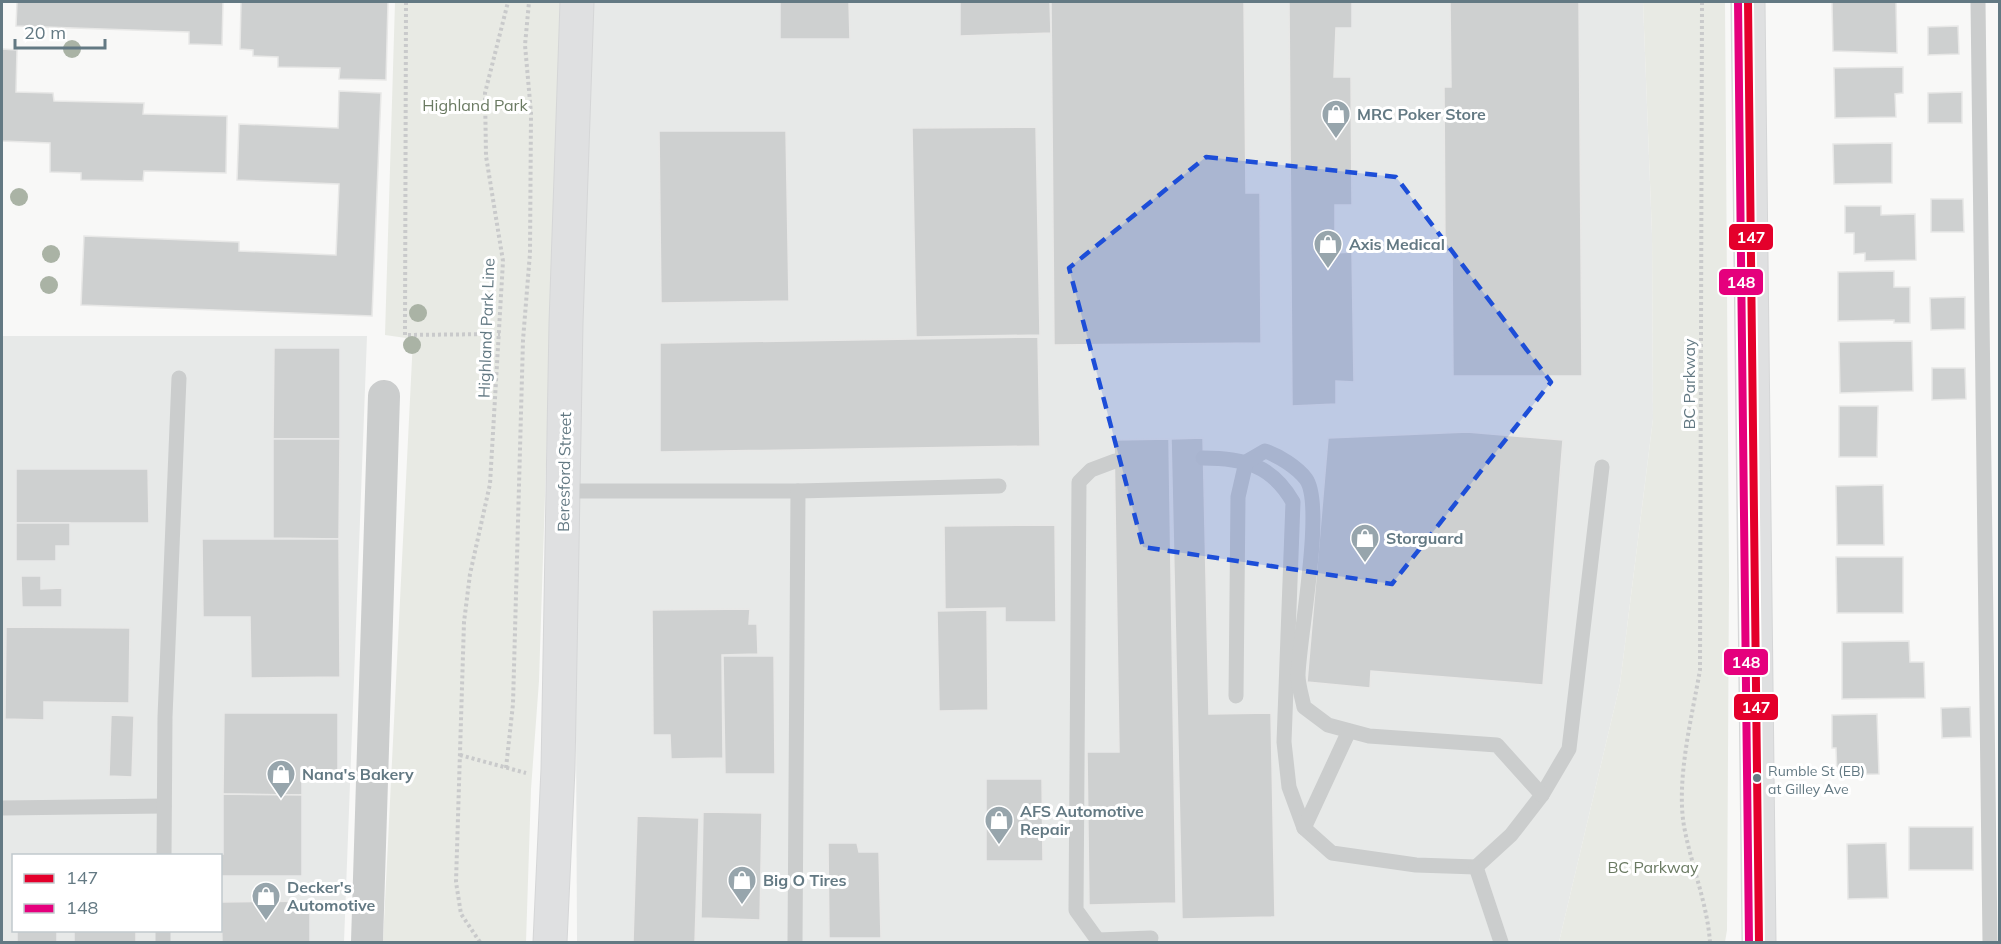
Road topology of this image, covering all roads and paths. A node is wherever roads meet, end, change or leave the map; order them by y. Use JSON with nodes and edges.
{"nodes":[{"id":1,"x":406,"y":2,"type":"edge"},
{"id":2,"x":508,"y":2,"type":"edge"},
{"id":3,"x":529,"y":2,"type":"edge"},
{"id":4,"x":577,"y":2,"type":"edge"},
{"id":5,"x":1702,"y":2,"type":"edge"},
{"id":6,"x":1748,"y":2,"type":"edge"},
{"id":7,"x":1978,"y":2,"type":"edge"},
{"id":8,"x":500,"y":334,"type":"junction"},
{"id":9,"x":179,"y":378,"type":"dead end"},
{"id":10,"x":384,"y":396,"type":"dead end"},
{"id":11,"x":1203,"y":458,"type":"dead end"},
{"id":12,"x":1115,"y":461,"type":"dead end"},
{"id":13,"x":1246,"y":462,"type":"junction"},
{"id":14,"x":1602,"y":467,"type":"dead end"},
{"id":15,"x":999,"y":486,"type":"dead end"},
{"id":16,"x":564,"y":491,"type":"junction"},
{"id":17,"x":798,"y":491,"type":"junction"},
{"id":18,"x":1236,"y":696,"type":"dead end"},
{"id":19,"x":1349,"y":731,"type":"junction"},
{"id":20,"x":460,"y":755,"type":"junction"},
{"id":21,"x":506,"y":768,"type":"junction"},
{"id":22,"x":557,"y":782,"type":"junction"},
{"id":23,"x":1542,"y":795,"type":"junction"},
{"id":24,"x":164,"y":806,"type":"junction"},
{"id":25,"x":2,"y":808,"type":"edge"},
{"id":26,"x":1304,"y":828,"type":"junction"},
{"id":27,"x":164,"y":854,"type":"edge"},
{"id":28,"x":1476,"y":867,"type":"junction"},
{"id":29,"x":1150,"y":938,"type":"dead end"},
{"id":30,"x":1098,"y":941,"type":"edge"},
{"id":31,"x":368,"y":942,"type":"edge"},
{"id":32,"x":480,"y":942,"type":"edge"},
{"id":33,"x":550,"y":942,"type":"edge"},
{"id":34,"x":795,"y":942,"type":"edge"},
{"id":35,"x":1501,"y":942,"type":"edge"},
{"id":36,"x":1710,"y":942,"type":"edge"},
{"id":37,"x":1759,"y":942,"type":"edge"},
{"id":38,"x":1990,"y":942,"type":"edge"}],
"edges":[{"from":1,"to":8,"type":"path"},
{"from":2,"to":8,"type":"path","name":"Highland Park Line"},
{"from":3,"to":21,"type":"path"},
{"from":4,"to":16,"type":"street","name":"Beresford Street"},
{"from":5,"to":36,"type":"path","name":"BC Parkway"},
{"from":6,"to":37,"type":"street"},
{"from":7,"to":38,"type":"lane"},
{"from":8,"to":20,"type":"path","name":"Highland Park Line"},
{"from":9,"to":24,"type":"lane"},
{"from":10,"to":31,"type":"street"},
{"from":11,"to":13,"type":"lane"},
{"from":12,"to":30,"type":"lane"},
{"from":13,"to":18,"type":"lane"},
{"from":13,"to":19,"type":"lane"},
{"from":13,"to":26,"type":"lane"},
{"from":14,"to":23,"type":"lane"},
{"from":15,"to":17,"type":"lane"},
{"from":16,"to":17,"type":"lane"},
{"from":16,"to":22,"type":"street","name":"Beresford Street"},
{"from":17,"to":34,"type":"lane"},
{"from":19,"to":23,"type":"lane"},
{"from":19,"to":26,"type":"lane"},
{"from":20,"to":21,"type":"path"},
{"from":20,"to":32,"type":"path","name":"Highland Park Line"},
{"from":21,"to":22,"type":"path"},
{"from":22,"to":33,"type":"street","name":"Beresford Street"},
{"from":23,"to":28,"type":"lane"},
{"from":24,"to":25,"type":"lane"},
{"from":24,"to":27,"type":"lane"},
{"from":26,"to":28,"type":"lane"},
{"from":28,"to":35,"type":"lane"},
{"from":29,"to":30,"type":"lane"}]}
